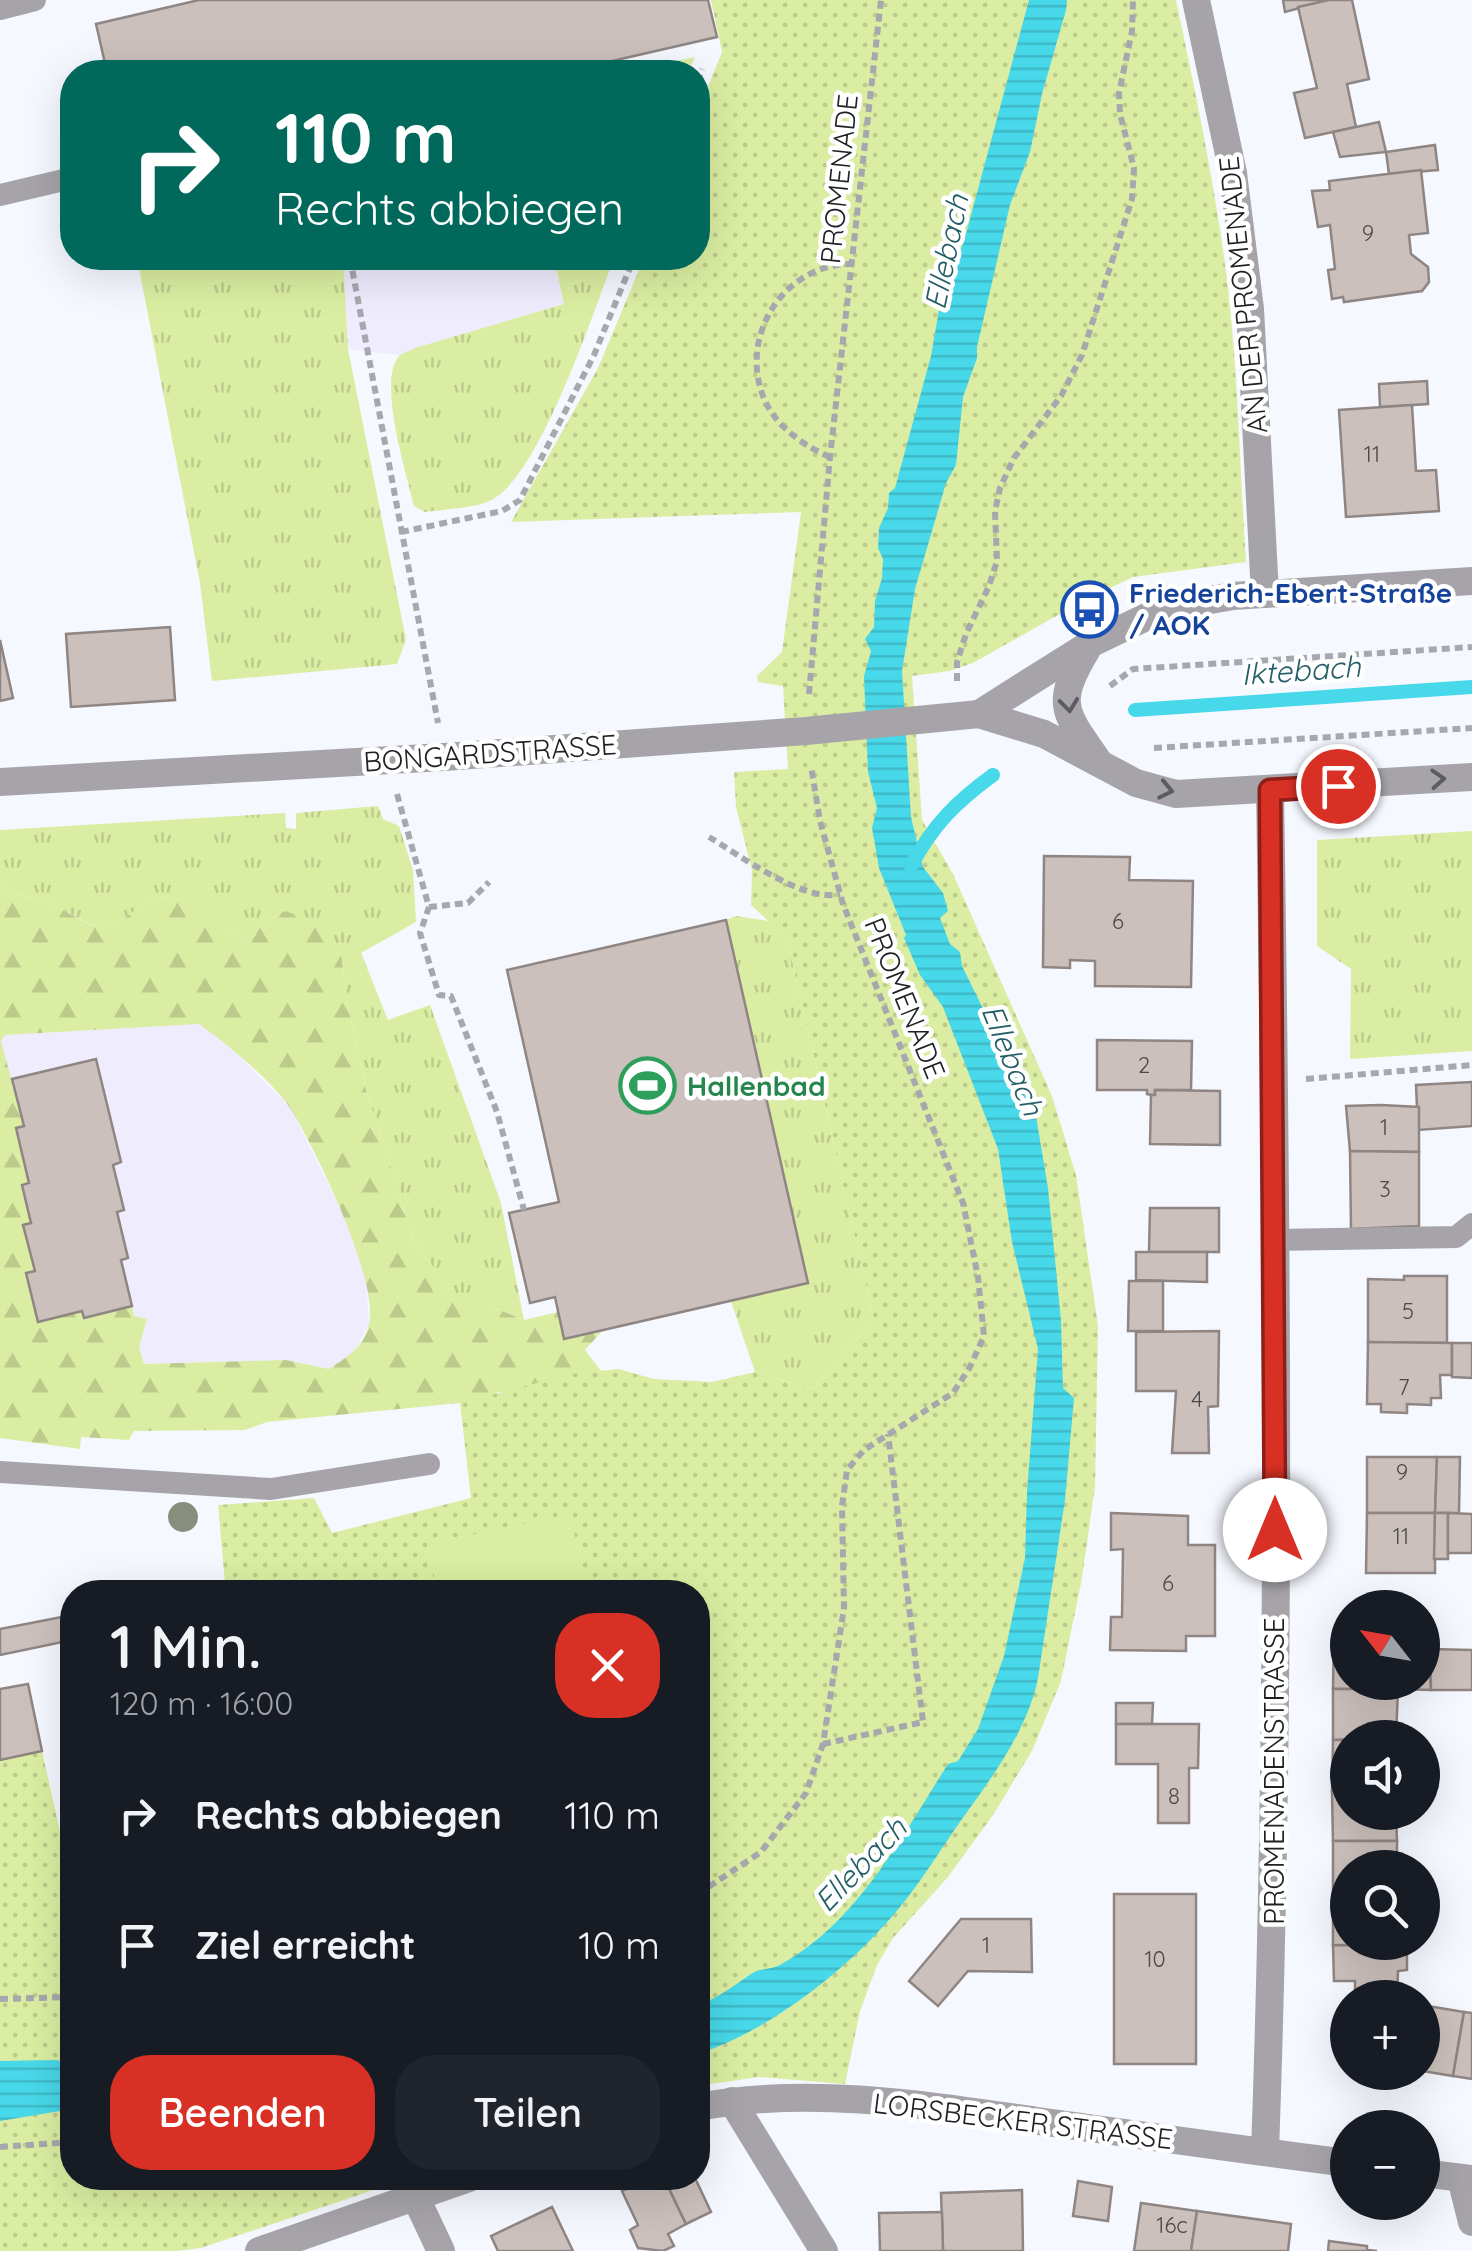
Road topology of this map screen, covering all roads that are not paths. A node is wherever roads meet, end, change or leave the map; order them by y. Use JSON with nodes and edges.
{"nodes":[{"id":1,"x":35,"y":0,"type":"edge"},
{"id":2,"x":1196,"y":0,"type":"edge"},
{"id":3,"x":0,"y":8,"type":"edge"},
{"id":4,"x":60,"y":181,"type":"edge"},
{"id":5,"x":0,"y":195,"type":"edge"},
{"id":6,"x":1472,"y":581,"type":"edge"},
{"id":7,"x":1265,"y":594,"type":"junction"},
{"id":8,"x":1090,"y":644,"type":"junction"},
{"id":9,"x":956,"y":717,"type":"junction"},
{"id":10,"x":1100,"y":765,"type":"junction"},
{"id":11,"x":1472,"y":777,"type":"edge"},
{"id":12,"x":0,"y":782,"type":"edge"},
{"id":13,"x":1270,"y":790,"type":"junction"},
{"id":14,"x":1472,"y":1224,"type":"edge"},
{"id":15,"x":1274,"y":1240,"type":"junction"},
{"id":16,"x":429,"y":1464,"type":"dead end"},
{"id":17,"x":0,"y":1472,"type":"edge"},
{"id":18,"x":732,"y":2101,"type":"junction"},
{"id":19,"x":710,"y":2106,"type":"edge"},
{"id":20,"x":1266,"y":2152,"type":"junction"},
{"id":21,"x":1330,"y":2161,"type":"edge"},
{"id":22,"x":1440,"y":2175,"type":"edge"},
{"id":23,"x":1467,"y":2179,"type":"edge"},
{"id":24,"x":437,"y":2190,"type":"edge"},
{"id":25,"x":416,"y":2198,"type":"junction"},
{"id":26,"x":1472,"y":2222,"type":"edge"},
{"id":27,"x":259,"y":2251,"type":"edge"},
{"id":28,"x":442,"y":2251,"type":"edge"},
{"id":29,"x":824,"y":2251,"type":"edge"}],
"edges":[{"from":1,"to":3,"type":"lane"},
{"from":2,"to":7,"type":"street","name":"AN DER PROMENADE"},
{"from":4,"to":5,"type":"lane"},
{"from":6,"to":7,"type":"street"},
{"from":7,"to":8,"type":"street"},
{"from":8,"to":9,"type":"street"},
{"from":8,"to":10,"type":"street","one_way":true},
{"from":9,"to":10,"type":"street"},
{"from":9,"to":12,"type":"street","name":"BONGARDSTRASSE"},
{"from":10,"to":13,"type":"street","one_way":true},
{"from":13,"to":11,"type":"street","one_way":true},
{"from":13,"to":15,"type":"street","name":"PROMENADENSTRASSE"},
{"from":14,"to":15,"type":"lane"},
{"from":15,"to":20,"type":"street","name":"PROMENADENSTRASSE"},
{"from":16,"to":17,"type":"lane"},
{"from":18,"to":19,"type":"street","name":"LORSBECKER STRASSE"},
{"from":18,"to":20,"type":"street","name":"LORSBECKER STRASSE"},
{"from":18,"to":29,"type":"street"},
{"from":20,"to":21,"type":"street","name":"LORSBECKER STRASSE"},
{"from":22,"to":23,"type":"street"},
{"from":23,"to":26,"type":"street"},
{"from":24,"to":25,"type":"street"},
{"from":25,"to":27,"type":"street"},
{"from":25,"to":28,"type":"street"}]}
